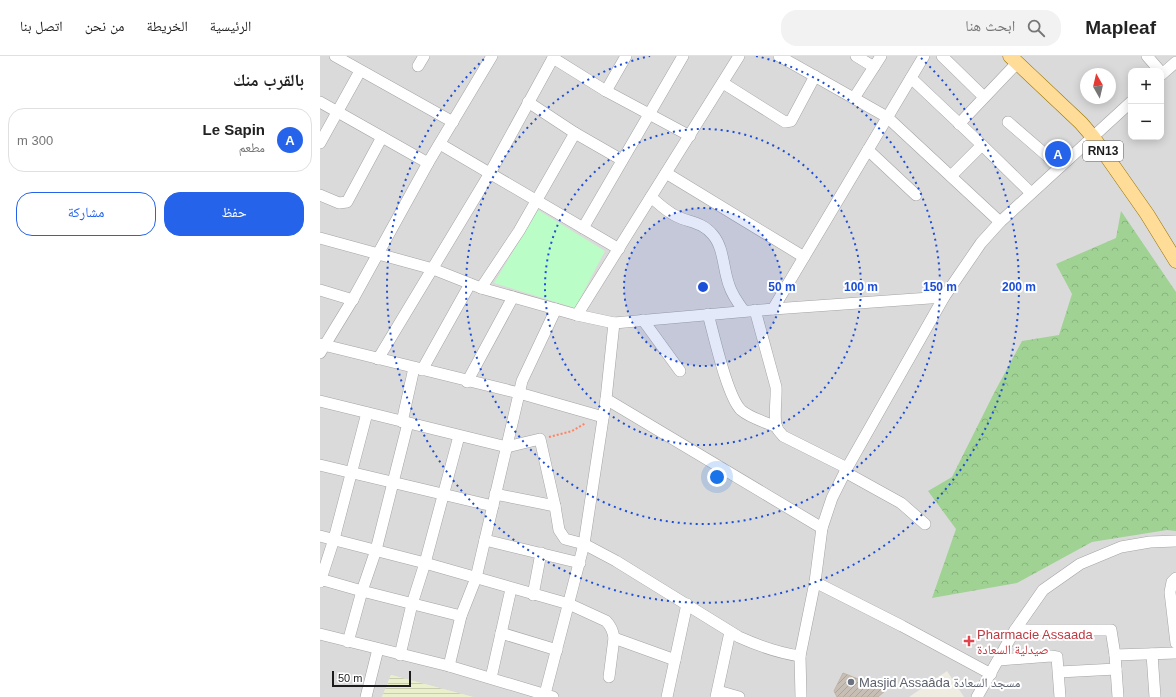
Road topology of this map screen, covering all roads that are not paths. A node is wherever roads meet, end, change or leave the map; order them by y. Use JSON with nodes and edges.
{"nodes":[{"id":1,"x":336,"y":56,"type":"edge"},
{"id":2,"x":424,"y":56,"type":"edge"},
{"id":3,"x":492,"y":56,"type":"edge"},
{"id":4,"x":626,"y":56,"type":"edge"},
{"id":5,"x":683,"y":56,"type":"edge"},
{"id":6,"x":738,"y":56,"type":"edge"},
{"id":7,"x":779,"y":56,"type":"edge"},
{"id":8,"x":856,"y":56,"type":"edge"},
{"id":9,"x":881,"y":56,"type":"edge"},
{"id":10,"x":924,"y":56,"type":"edge"},
{"id":11,"x":942,"y":56,"type":"edge"},
{"id":12,"x":1147,"y":56,"type":"edge"},
{"id":13,"x":554,"y":57,"type":"edge"},
{"id":14,"x":1014,"y":59,"type":"edge"},
{"id":15,"x":1176,"y":62,"type":"edge"},
{"id":16,"x":418,"y":66,"type":"dead end"},
{"id":17,"x":874,"y":67,"type":"junction"},
{"id":18,"x":1157,"y":68,"type":"edge"},
{"id":19,"x":360,"y":70,"type":"junction"},
{"id":20,"x":1164,"y":71,"type":"edge"},
{"id":21,"x":815,"y":76,"type":"junction"},
{"id":22,"x":911,"y":78,"type":"junction"},
{"id":23,"x":723,"y":82,"type":"junction"},
{"id":24,"x":606,"y":91,"type":"junction"},
{"id":25,"x":984,"y":97,"type":"junction"},
{"id":26,"x":854,"y":98,"type":"junction"},
{"id":27,"x":320,"y":102,"type":"edge"},
{"id":28,"x":528,"y":102,"type":"junction"},
{"id":29,"x":1129,"y":104,"type":"edge"},
{"id":30,"x":338,"y":112,"type":"junction"},
{"id":31,"x":649,"y":114,"type":"junction"},
{"id":32,"x":887,"y":117,"type":"junction"},
{"id":33,"x":453,"y":122,"type":"junction"},
{"id":34,"x":1008,"y":122,"type":"dead end"},
{"id":35,"x":959,"y":124,"type":"junction"},
{"id":36,"x":575,"y":133,"type":"junction"},
{"id":37,"x":690,"y":136,"type":"junction"},
{"id":38,"x":382,"y":137,"type":"junction"},
{"id":39,"x":1093,"y":137,"type":"junction"},
{"id":40,"x":320,"y":143,"type":"edge"},
{"id":41,"x":440,"y":144,"type":"junction"},
{"id":42,"x":982,"y":145,"type":"junction"},
{"id":43,"x":868,"y":150,"type":"junction"},
{"id":44,"x":622,"y":160,"type":"junction"},
{"id":45,"x":428,"y":163,"type":"junction"},
{"id":46,"x":1060,"y":167,"type":"junction"},
{"id":47,"x":490,"y":173,"type":"junction"},
{"id":48,"x":666,"y":173,"type":"junction"},
{"id":49,"x":951,"y":176,"type":"junction"},
{"id":50,"x":1031,"y":193,"type":"junction"},
{"id":51,"x":320,"y":195,"type":"edge"},
{"id":52,"x":916,"y":195,"type":"dead end"},
{"id":53,"x":651,"y":197,"type":"junction"},
{"id":54,"x":537,"y":201,"type":"junction"},
{"id":55,"x":1000,"y":222,"type":"junction"},
{"id":56,"x":583,"y":228,"type":"junction"},
{"id":57,"x":320,"y":238,"type":"edge"},
{"id":58,"x":619,"y":249,"type":"junction"},
{"id":59,"x":378,"y":254,"type":"junction"},
{"id":60,"x":804,"y":257,"type":"junction"},
{"id":61,"x":1176,"y":261,"type":"edge"},
{"id":62,"x":433,"y":269,"type":"junction"},
{"id":63,"x":470,"y":284,"type":"junction"},
{"id":64,"x":482,"y":288,"type":"junction"},
{"id":65,"x":320,"y":290,"type":"edge"},
{"id":66,"x":944,"y":297,"type":"junction"},
{"id":67,"x":513,"y":298,"type":"junction"},
{"id":68,"x":353,"y":300,"type":"junction"},
{"id":69,"x":556,"y":309,"type":"junction"},
{"id":70,"x":773,"y":309,"type":"junction"},
{"id":71,"x":750,"y":311,"type":"junction"},
{"id":72,"x":708,"y":314,"type":"junction"},
{"id":73,"x":576,"y":315,"type":"junction"},
{"id":74,"x":643,"y":320,"type":"junction"},
{"id":75,"x":614,"y":323,"type":"junction"},
{"id":76,"x":322,"y":347,"type":"edge"},
{"id":77,"x":378,"y":359,"type":"junction"},
{"id":78,"x":418,"y":369,"type":"junction"},
{"id":79,"x":680,"y":371,"type":"dead end"},
{"id":80,"x":467,"y":382,"type":"junction"},
{"id":81,"x":519,"y":393,"type":"junction"},
{"id":82,"x":606,"y":399,"type":"junction"},
{"id":83,"x":320,"y":401,"type":"edge"},
{"id":84,"x":367,"y":413,"type":"junction"},
{"id":85,"x":598,"y":415,"type":"junction"},
{"id":86,"x":405,"y":423,"type":"junction"},
{"id":87,"x":777,"y":427,"type":"junction"},
{"id":88,"x":459,"y":436,"type":"junction"},
{"id":89,"x":507,"y":447,"type":"junction"},
{"id":90,"x":320,"y":465,"type":"edge"},
{"id":91,"x":846,"y":470,"type":"junction"},
{"id":92,"x":351,"y":472,"type":"junction"},
{"id":93,"x":393,"y":482,"type":"junction"},
{"id":94,"x":444,"y":494,"type":"junction"},
{"id":95,"x":495,"y":494,"type":"junction"},
{"id":96,"x":493,"y":506,"type":"junction"},
{"id":97,"x":555,"y":506,"type":"junction"},
{"id":98,"x":925,"y":524,"type":"dead end"},
{"id":99,"x":822,"y":528,"type":"junction"},
{"id":100,"x":320,"y":536,"type":"edge"},
{"id":101,"x":334,"y":539,"type":"junction"},
{"id":102,"x":485,"y":540,"type":"junction"},
{"id":103,"x":1176,"y":541,"type":"edge"},
{"id":104,"x":584,"y":544,"type":"junction"},
{"id":105,"x":376,"y":550,"type":"junction"},
{"id":106,"x":540,"y":554,"type":"junction"},
{"id":107,"x":425,"y":563,"type":"junction"},
{"id":108,"x":580,"y":563,"type":"junction"},
{"id":109,"x":476,"y":578,"type":"junction"},
{"id":110,"x":1176,"y":578,"type":"edge"},
{"id":111,"x":320,"y":580,"type":"edge"},
{"id":112,"x":814,"y":582,"type":"junction"},
{"id":113,"x":511,"y":589,"type":"junction"},
{"id":114,"x":362,"y":591,"type":"junction"},
{"id":115,"x":533,"y":595,"type":"junction"},
{"id":116,"x":412,"y":604,"type":"junction"},
{"id":117,"x":569,"y":604,"type":"junction"},
{"id":118,"x":687,"y":604,"type":"junction"},
{"id":119,"x":461,"y":616,"type":"junction"},
{"id":120,"x":1015,"y":630,"type":"junction"},
{"id":121,"x":730,"y":632,"type":"junction"},
{"id":122,"x":501,"y":633,"type":"junction"},
{"id":123,"x":320,"y":634,"type":"edge"},
{"id":124,"x":614,"y":638,"type":"junction"},
{"id":125,"x":348,"y":642,"type":"junction"},
{"id":126,"x":1176,"y":642,"type":"edge"},
{"id":127,"x":378,"y":650,"type":"junction"},
{"id":128,"x":557,"y":650,"type":"junction"},
{"id":129,"x":1176,"y":653,"type":"edge"},
{"id":130,"x":1152,"y":654,"type":"junction"},
{"id":131,"x":400,"y":655,"type":"junction"},
{"id":132,"x":1115,"y":655,"type":"junction"},
{"id":133,"x":800,"y":656,"type":"junction"},
{"id":134,"x":675,"y":660,"type":"junction"},
{"id":135,"x":999,"y":660,"type":"junction"},
{"id":136,"x":449,"y":666,"type":"junction"},
{"id":137,"x":1116,"y":669,"type":"junction"},
{"id":138,"x":1059,"y":672,"type":"junction"},
{"id":139,"x":990,"y":674,"type":"junction"},
{"id":140,"x":609,"y":677,"type":"dead end"},
{"id":141,"x":491,"y":678,"type":"junction"},
{"id":142,"x":717,"y":694,"type":"edge"},
{"id":143,"x":549,"y":696,"type":"edge"},
{"id":144,"x":366,"y":697,"type":"edge"},
{"id":145,"x":666,"y":697,"type":"edge"},
{"id":146,"x":739,"y":697,"type":"edge"},
{"id":147,"x":801,"y":697,"type":"edge"},
{"id":148,"x":977,"y":697,"type":"edge"},
{"id":149,"x":1060,"y":697,"type":"edge"},
{"id":150,"x":1118,"y":697,"type":"edge"},
{"id":151,"x":1155,"y":697,"type":"edge"}],
"edges":[{"from":1,"to":19,"type":"street"},
{"from":2,"to":16,"type":"street"},
{"from":3,"to":33,"type":"street"},
{"from":4,"to":24,"type":"street"},
{"from":5,"to":31,"type":"street"},
{"from":6,"to":23,"type":"street"},
{"from":7,"to":21,"type":"street"},
{"from":8,"to":17,"type":"street"},
{"from":9,"to":17,"type":"street"},
{"from":10,"to":22,"type":"street"},
{"from":11,"to":25,"type":"street"},
{"from":12,"to":18,"type":"street"},
{"from":13,"to":24,"type":"street"},
{"from":13,"to":28,"type":"street"},
{"from":14,"to":25,"type":"street"},
{"from":14,"to":39,"type":"main road","number":"RN13"},
{"from":15,"to":20,"type":"street"},
{"from":17,"to":26,"type":"street"},
{"from":19,"to":30,"type":"street"},
{"from":19,"to":33,"type":"street"},
{"from":21,"to":23,"type":"street"},
{"from":21,"to":26,"type":"street"},
{"from":22,"to":32,"type":"street"},
{"from":22,"to":35,"type":"street"},
{"from":23,"to":37,"type":"street"},
{"from":24,"to":31,"type":"street"},
{"from":25,"to":35,"type":"street"},
{"from":26,"to":32,"type":"street"},
{"from":27,"to":30,"type":"street"},
{"from":28,"to":36,"type":"street"},
{"from":28,"to":47,"type":"street"},
{"from":29,"to":39,"type":"street"},
{"from":30,"to":38,"type":"street"},
{"from":30,"to":40,"type":"street"},
{"from":31,"to":37,"type":"street"},
{"from":31,"to":44,"type":"street"},
{"from":32,"to":43,"type":"street"},
{"from":32,"to":49,"type":"street"},
{"from":33,"to":41,"type":"street"},
{"from":34,"to":46,"type":"street"},
{"from":35,"to":42,"type":"street"},
{"from":36,"to":44,"type":"street"},
{"from":36,"to":54,"type":"street"},
{"from":37,"to":48,"type":"street"},
{"from":38,"to":45,"type":"street"},
{"from":38,"to":51,"type":"street"},
{"from":39,"to":46,"type":"street"},
{"from":39,"to":61,"type":"main road","number":"RN13"},
{"from":41,"to":45,"type":"street"},
{"from":41,"to":47,"type":"street"},
{"from":42,"to":49,"type":"street"},
{"from":42,"to":50,"type":"street"},
{"from":43,"to":52,"type":"street"},
{"from":43,"to":60,"type":"street"},
{"from":44,"to":56,"type":"street"},
{"from":45,"to":59,"type":"street"},
{"from":46,"to":50,"type":"street"},
{"from":47,"to":54,"type":"street"},
{"from":47,"to":62,"type":"street"},
{"from":48,"to":53,"type":"street"},
{"from":48,"to":60,"type":"street"},
{"from":49,"to":55,"type":"street"},
{"from":50,"to":55,"type":"street"},
{"from":53,"to":58,"type":"street"},
{"from":53,"to":71,"type":"street"},
{"from":54,"to":56,"type":"street"},
{"from":54,"to":64,"type":"street"},
{"from":55,"to":66,"type":"street"},
{"from":56,"to":58,"type":"street"},
{"from":57,"to":59,"type":"street"},
{"from":58,"to":73,"type":"street"},
{"from":59,"to":62,"type":"street"},
{"from":59,"to":68,"type":"street"},
{"from":60,"to":70,"type":"street"},
{"from":62,"to":63,"type":"street"},
{"from":62,"to":77,"type":"street"},
{"from":63,"to":64,"type":"street"},
{"from":63,"to":78,"type":"street"},
{"from":64,"to":67,"type":"street"},
{"from":65,"to":68,"type":"street"},
{"from":66,"to":70,"type":"street"},
{"from":66,"to":91,"type":"street"},
{"from":67,"to":69,"type":"street"},
{"from":67,"to":80,"type":"street"},
{"from":68,"to":76,"type":"street"},
{"from":69,"to":73,"type":"street"},
{"from":69,"to":81,"type":"street"},
{"from":70,"to":71,"type":"street"},
{"from":71,"to":72,"type":"street"},
{"from":71,"to":87,"type":"street"},
{"from":72,"to":74,"type":"street"},
{"from":72,"to":87,"type":"street"},
{"from":73,"to":75,"type":"street"},
{"from":74,"to":75,"type":"street"},
{"from":74,"to":79,"type":"street"},
{"from":75,"to":82,"type":"street"},
{"from":76,"to":77,"type":"street"},
{"from":77,"to":78,"type":"street"},
{"from":78,"to":80,"type":"street"},
{"from":78,"to":86,"type":"street"},
{"from":80,"to":81,"type":"street"},
{"from":81,"to":85,"type":"street"},
{"from":81,"to":89,"type":"street"},
{"from":82,"to":85,"type":"street"},
{"from":82,"to":99,"type":"street"},
{"from":83,"to":84,"type":"street"},
{"from":84,"to":86,"type":"street"},
{"from":84,"to":92,"type":"street"},
{"from":85,"to":104,"type":"street"},
{"from":86,"to":88,"type":"street"},
{"from":86,"to":93,"type":"street"},
{"from":87,"to":91,"type":"street"},
{"from":88,"to":89,"type":"street"},
{"from":88,"to":94,"type":"street"},
{"from":89,"to":95,"type":"street"},
{"from":89,"to":97,"type":"street"},
{"from":90,"to":92,"type":"street"},
{"from":91,"to":98,"type":"street"},
{"from":91,"to":99,"type":"street"},
{"from":92,"to":93,"type":"street"},
{"from":92,"to":101,"type":"street"},
{"from":93,"to":94,"type":"street"},
{"from":93,"to":105,"type":"street"},
{"from":94,"to":96,"type":"street"},
{"from":94,"to":107,"type":"street"},
{"from":95,"to":96,"type":"street"},
{"from":95,"to":97,"type":"street"},
{"from":96,"to":102,"type":"street"},
{"from":97,"to":104,"type":"street"},
{"from":99,"to":112,"type":"street"},
{"from":100,"to":101,"type":"street"},
{"from":101,"to":105,"type":"street"},
{"from":101,"to":111,"type":"street"},
{"from":102,"to":106,"type":"street"},
{"from":102,"to":109,"type":"street"},
{"from":103,"to":120,"type":"street"},
{"from":104,"to":108,"type":"street"},
{"from":104,"to":118,"type":"street"},
{"from":105,"to":107,"type":"street"},
{"from":105,"to":114,"type":"street"},
{"from":106,"to":108,"type":"street"},
{"from":106,"to":115,"type":"street"},
{"from":107,"to":109,"type":"street"},
{"from":107,"to":116,"type":"street"},
{"from":108,"to":117,"type":"street"},
{"from":109,"to":113,"type":"street"},
{"from":109,"to":119,"type":"street"},
{"from":110,"to":126,"type":"street"},
{"from":111,"to":114,"type":"street"},
{"from":112,"to":133,"type":"street"},
{"from":112,"to":139,"type":"street"},
{"from":113,"to":115,"type":"street"},
{"from":113,"to":122,"type":"street"},
{"from":114,"to":116,"type":"street"},
{"from":114,"to":125,"type":"street"},
{"from":115,"to":117,"type":"street"},
{"from":116,"to":119,"type":"street"},
{"from":116,"to":131,"type":"street"},
{"from":117,"to":124,"type":"street"},
{"from":117,"to":128,"type":"street"},
{"from":118,"to":121,"type":"street"},
{"from":118,"to":134,"type":"street"},
{"from":119,"to":136,"type":"street"},
{"from":120,"to":132,"type":"street"},
{"from":120,"to":135,"type":"street"},
{"from":121,"to":133,"type":"street"},
{"from":121,"to":142,"type":"street"},
{"from":122,"to":128,"type":"street"},
{"from":122,"to":141,"type":"street"},
{"from":123,"to":125,"type":"street"},
{"from":124,"to":134,"type":"street"},
{"from":124,"to":140,"type":"street"},
{"from":125,"to":127,"type":"street"},
{"from":127,"to":131,"type":"street"},
{"from":127,"to":144,"type":"street"},
{"from":128,"to":143,"type":"street"},
{"from":129,"to":130,"type":"street"},
{"from":130,"to":132,"type":"street"},
{"from":130,"to":151,"type":"street"},
{"from":131,"to":136,"type":"street"},
{"from":132,"to":137,"type":"street"},
{"from":133,"to":147,"type":"street"},
{"from":134,"to":145,"type":"street"},
{"from":135,"to":138,"type":"street"},
{"from":135,"to":139,"type":"street"},
{"from":136,"to":141,"type":"street"},
{"from":137,"to":138,"type":"street"},
{"from":137,"to":150,"type":"street"},
{"from":138,"to":149,"type":"street"},
{"from":139,"to":148,"type":"street"},
{"from":141,"to":143,"type":"street"},
{"from":142,"to":146,"type":"street"}]}
